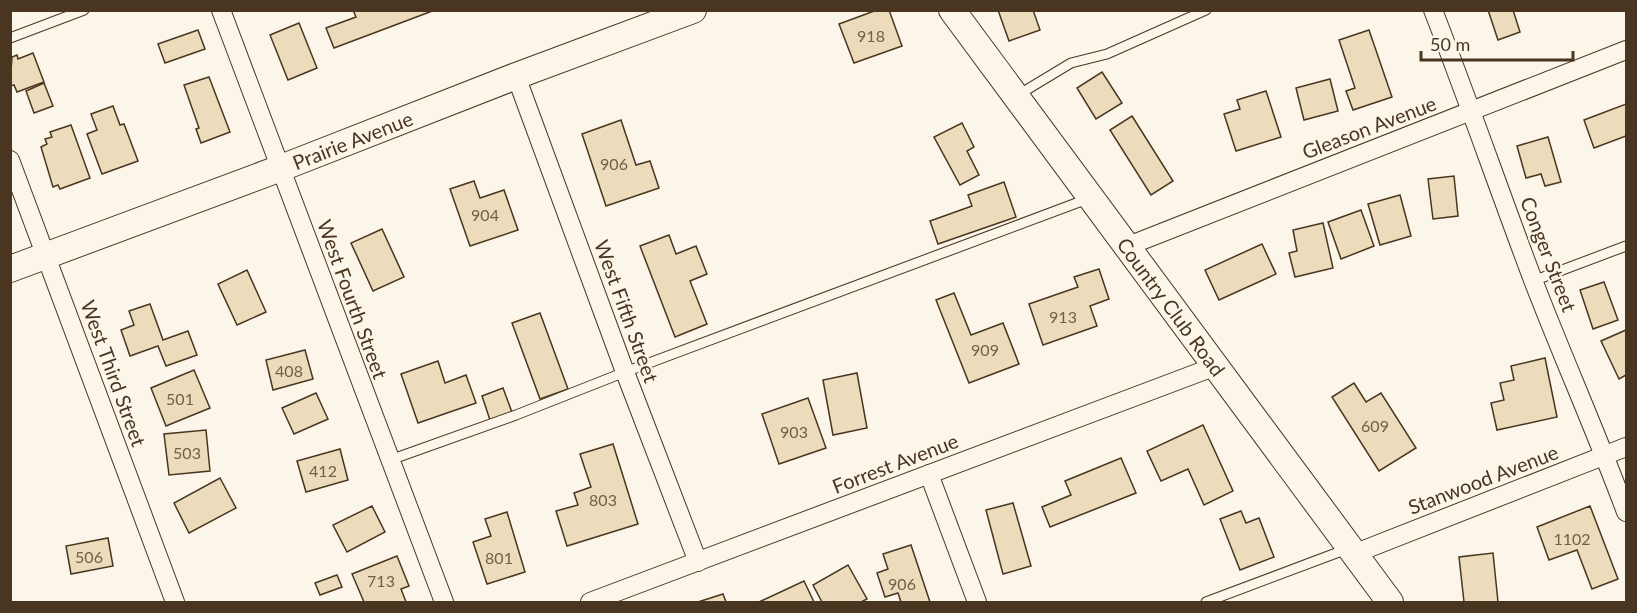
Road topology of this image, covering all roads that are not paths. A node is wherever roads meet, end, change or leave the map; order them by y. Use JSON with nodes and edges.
{"nodes":[{"id":1,"x":84,"y":10,"type":"edge"},
{"id":2,"x":221,"y":10,"type":"edge"},
{"id":3,"x":693,"y":10,"type":"edge"},
{"id":4,"x":952,"y":10,"type":"edge"},
{"id":5,"x":1206,"y":10,"type":"edge"},
{"id":6,"x":1434,"y":10,"type":"edge"},
{"id":7,"x":10,"y":38,"type":"edge"},
{"id":8,"x":1626,"y":50,"type":"edge"},
{"id":9,"x":516,"y":76,"type":"junction"},
{"id":10,"x":1016,"y":97,"type":"junction"},
{"id":11,"x":1472,"y":111,"type":"junction"},
{"id":12,"x":10,"y":160,"type":"edge"},
{"id":13,"x":281,"y":168,"type":"junction"},
{"id":14,"x":1091,"y":197,"type":"junction"},
{"id":15,"x":1128,"y":246,"type":"junction"},
{"id":16,"x":1626,"y":246,"type":"edge"},
{"id":17,"x":47,"y":255,"type":"junction"},
{"id":18,"x":10,"y":269,"type":"edge"},
{"id":19,"x":1533,"y":281,"type":"junction"},
{"id":20,"x":1216,"y":366,"type":"junction"},
{"id":21,"x":625,"y":372,"type":"junction"},
{"id":22,"x":1626,"y":447,"type":"edge"},
{"id":23,"x":1605,"y":456,"type":"junction"},
{"id":24,"x":390,"y":460,"type":"junction"},
{"id":25,"x":929,"y":474,"type":"junction"},
{"id":26,"x":1626,"y":512,"type":"edge"},
{"id":27,"x":1353,"y":551,"type":"junction"},
{"id":28,"x":698,"y":562,"type":"junction"},
{"id":29,"x":175,"y":603,"type":"edge"},
{"id":30,"x":444,"y":603,"type":"edge"},
{"id":31,"x":590,"y":603,"type":"edge"},
{"id":32,"x":977,"y":603,"type":"edge"},
{"id":33,"x":1206,"y":603,"type":"edge"},
{"id":34,"x":1390,"y":603,"type":"edge"}],
"edges":[{"from":1,"to":7,"type":"lane"},
{"from":2,"to":13,"type":"street","name":"West Fourth Street"},
{"from":3,"to":9,"type":"main road","name":"Prairie Avenue"},
{"from":4,"to":10,"type":"main road","name":"Country Club Road"},
{"from":5,"to":10,"type":"lane"},
{"from":6,"to":11,"type":"street","name":"Conger Street"},
{"from":8,"to":11,"type":"street","name":"Gleason Avenue"},
{"from":9,"to":13,"type":"main road","name":"Prairie Avenue"},
{"from":9,"to":21,"type":"street","name":"West Fifth Street"},
{"from":10,"to":14,"type":"main road","name":"Country Club Road"},
{"from":11,"to":15,"type":"street","name":"Gleason Avenue"},
{"from":11,"to":19,"type":"street","name":"Conger Street"},
{"from":12,"to":17,"type":"street","name":"West Third Street"},
{"from":13,"to":17,"type":"main road","name":"Prairie Avenue"},
{"from":13,"to":24,"type":"street","name":"West Fourth Street"},
{"from":14,"to":15,"type":"main road","name":"Country Club Road"},
{"from":14,"to":21,"type":"lane"},
{"from":15,"to":20,"type":"main road","name":"Country Club Road"},
{"from":16,"to":19,"type":"lane"},
{"from":17,"to":18,"type":"main road","name":"Prairie Avenue"},
{"from":17,"to":29,"type":"street","name":"West Third Street"},
{"from":19,"to":23,"type":"street","name":"Conger Street"},
{"from":20,"to":25,"type":"street","name":"Forrest Avenue"},
{"from":20,"to":27,"type":"main road","name":"Country Club Road"},
{"from":21,"to":24,"type":"lane"},
{"from":21,"to":28,"type":"street","name":"West Fifth Street"},
{"from":22,"to":23,"type":"street","name":"Stanwood Avenue"},
{"from":23,"to":26,"type":"street","name":"Conger Street"},
{"from":23,"to":27,"type":"street","name":"Stanwood Avenue"},
{"from":24,"to":30,"type":"street","name":"West Fourth Street"},
{"from":25,"to":28,"type":"street","name":"Forrest Avenue"},
{"from":25,"to":32,"type":"street"},
{"from":27,"to":33,"type":"lane"},
{"from":27,"to":34,"type":"main road","name":"Country Club Road"},
{"from":28,"to":31,"type":"street","name":"Forrest Avenue"}]}
